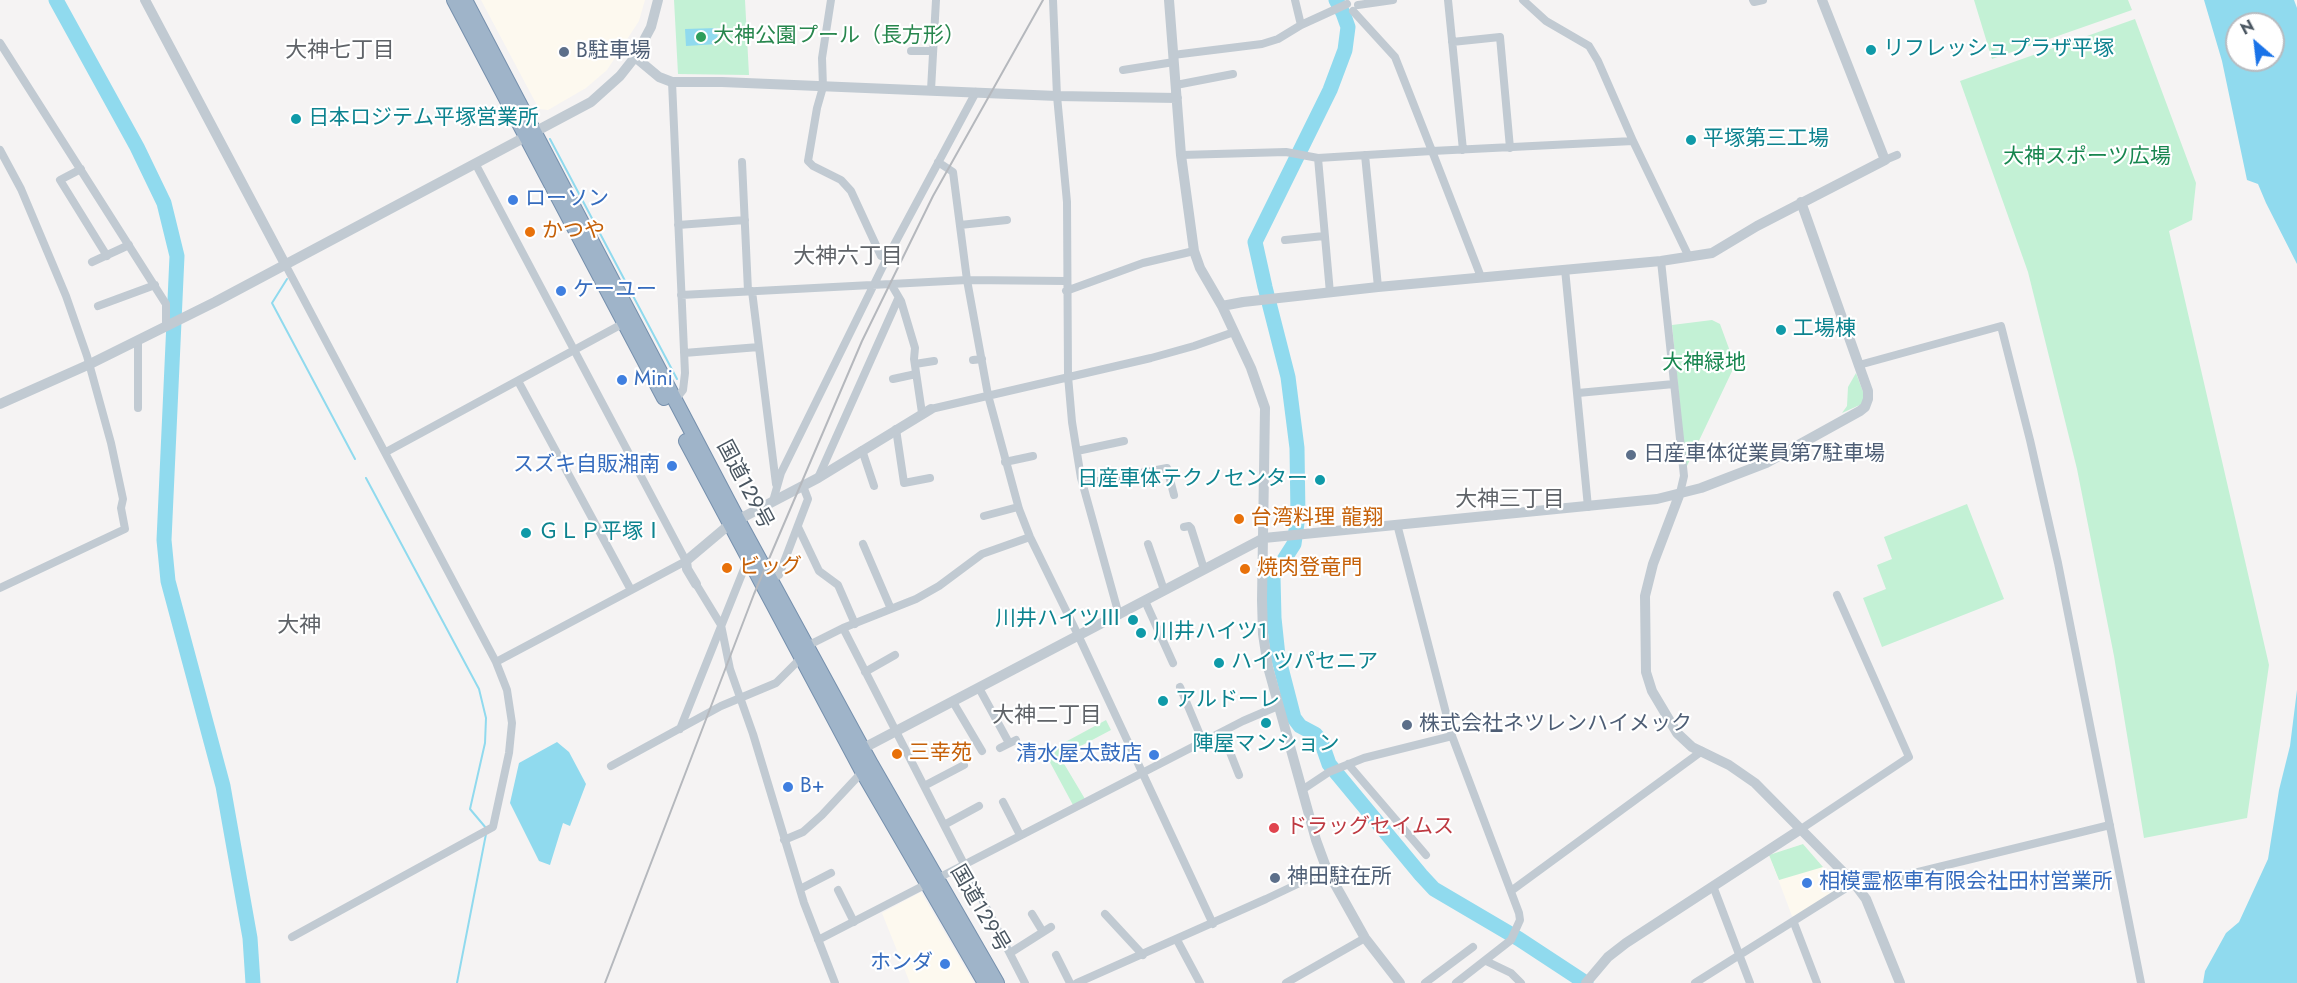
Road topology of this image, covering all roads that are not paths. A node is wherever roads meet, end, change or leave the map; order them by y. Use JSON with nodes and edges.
{"nodes":[{"id":1,"x":145,"y":0,"type":"edge"},
{"id":2,"x":454,"y":0,"type":"edge"},
{"id":3,"x":465,"y":0,"type":"edge"},
{"id":4,"x":658,"y":0,"type":"edge"},
{"id":5,"x":831,"y":0,"type":"edge"},
{"id":6,"x":936,"y":0,"type":"edge"},
{"id":7,"x":1053,"y":0,"type":"edge"},
{"id":8,"x":1169,"y":0,"type":"edge"},
{"id":9,"x":1295,"y":0,"type":"edge"},
{"id":10,"x":1393,"y":0,"type":"edge"},
{"id":11,"x":1449,"y":0,"type":"edge"},
{"id":12,"x":1523,"y":0,"type":"edge"},
{"id":13,"x":1753,"y":0,"type":"edge"},
{"id":14,"x":1763,"y":0,"type":"edge"},
{"id":15,"x":1822,"y":0,"type":"edge"},
{"id":16,"x":1345,"y":2,"type":"edge"},
{"id":17,"x":1356,"y":5,"type":"edge"},
{"id":18,"x":1301,"y":25,"type":"junction"},
{"id":19,"x":1452,"y":42,"type":"junction"},
{"id":20,"x":0,"y":43,"type":"edge"},
{"id":21,"x":911,"y":51,"type":"dead end"},
{"id":22,"x":933,"y":51,"type":"junction"},
{"id":23,"x":635,"y":57,"type":"junction"},
{"id":24,"x":1173,"y":58,"type":"junction"},
{"id":25,"x":1123,"y":70,"type":"dead end"},
{"id":26,"x":1233,"y":74,"type":"dead end"},
{"id":27,"x":672,"y":82,"type":"junction"},
{"id":28,"x":1176,"y":85,"type":"junction"},
{"id":29,"x":823,"y":87,"type":"junction"},
{"id":30,"x":931,"y":90,"type":"junction"},
{"id":31,"x":976,"y":92,"type":"junction"},
{"id":32,"x":1057,"y":96,"type":"junction"},
{"id":33,"x":1177,"y":98,"type":"junction"},
{"id":34,"x":531,"y":134,"type":"junction"},
{"id":35,"x":1633,"y":141,"type":"junction"},
{"id":36,"x":1510,"y":148,"type":"junction"},
{"id":37,"x":0,"y":150,"type":"edge"},
{"id":38,"x":1463,"y":150,"type":"junction"},
{"id":39,"x":1432,"y":151,"type":"junction"},
{"id":40,"x":1181,"y":155,"type":"junction"},
{"id":41,"x":1365,"y":155,"type":"junction"},
{"id":42,"x":1897,"y":155,"type":"dead end"},
{"id":43,"x":1318,"y":158,"type":"junction"},
{"id":44,"x":1885,"y":160,"type":"junction"},
{"id":45,"x":742,"y":162,"type":"dead end"},
{"id":46,"x":938,"y":162,"type":"junction"},
{"id":47,"x":475,"y":163,"type":"junction"},
{"id":48,"x":81,"y":169,"type":"junction"},
{"id":49,"x":1801,"y":202,"type":"junction"},
{"id":50,"x":745,"y":220,"type":"junction"},
{"id":51,"x":1007,"y":220,"type":"dead end"},
{"id":52,"x":678,"y":225,"type":"junction"},
{"id":53,"x":960,"y":225,"type":"junction"},
{"id":54,"x":1324,"y":236,"type":"junction"},
{"id":55,"x":1285,"y":240,"type":"dead end"},
{"id":56,"x":129,"y":245,"type":"junction"},
{"id":57,"x":1194,"y":251,"type":"junction"},
{"id":58,"x":107,"y":256,"type":"junction"},
{"id":59,"x":1689,"y":257,"type":"junction"},
{"id":60,"x":887,"y":258,"type":"junction"},
{"id":61,"x":1661,"y":261,"type":"junction"},
{"id":62,"x":92,"y":262,"type":"dead end"},
{"id":63,"x":285,"y":264,"type":"junction"},
{"id":64,"x":1566,"y":269,"type":"junction"},
{"id":65,"x":1481,"y":277,"type":"junction"},
{"id":66,"x":967,"y":280,"type":"junction"},
{"id":67,"x":1066,"y":280,"type":"junction"},
{"id":68,"x":891,"y":284,"type":"junction"},
{"id":69,"x":155,"y":285,"type":"junction"},
{"id":70,"x":874,"y":285,"type":"junction"},
{"id":71,"x":1378,"y":287,"type":"junction"},
{"id":72,"x":750,"y":291,"type":"junction"},
{"id":73,"x":1066,"y":291,"type":"junction"},
{"id":74,"x":1330,"y":293,"type":"junction"},
{"id":75,"x":681,"y":295,"type":"junction"},
{"id":76,"x":898,"y":299,"type":"junction"},
{"id":77,"x":98,"y":306,"type":"dead end"},
{"id":78,"x":1222,"y":306,"type":"junction"},
{"id":79,"x":624,"y":323,"type":"junction"},
{"id":80,"x":167,"y":326,"type":"junction"},
{"id":81,"x":1234,"y":332,"type":"junction"},
{"id":82,"x":138,"y":341,"type":"junction"},
{"id":83,"x":759,"y":347,"type":"junction"},
{"id":84,"x":574,"y":350,"type":"junction"},
{"id":85,"x":684,"y":353,"type":"junction"},
{"id":86,"x":934,"y":361,"type":"dead end"},
{"id":87,"x":90,"y":364,"type":"junction"},
{"id":88,"x":915,"y":364,"type":"junction"},
{"id":89,"x":1859,"y":364,"type":"junction"},
{"id":90,"x":916,"y":374,"type":"junction"},
{"id":91,"x":1068,"y":376,"type":"junction"},
{"id":92,"x":892,"y":379,"type":"dead end"},
{"id":93,"x":518,"y":381,"type":"junction"},
{"id":94,"x":1674,"y":384,"type":"junction"},
{"id":95,"x":1578,"y":393,"type":"junction"},
{"id":96,"x":988,"y":394,"type":"junction"},
{"id":97,"x":675,"y":400,"type":"junction"},
{"id":98,"x":0,"y":404,"type":"edge"},
{"id":99,"x":138,"y":408,"type":"dead end"},
{"id":100,"x":927,"y":411,"type":"junction"},
{"id":101,"x":896,"y":429,"type":"junction"},
{"id":102,"x":1124,"y":441,"type":"dead end"},
{"id":103,"x":862,"y":450,"type":"junction"},
{"id":104,"x":1077,"y":451,"type":"junction"},
{"id":105,"x":386,"y":452,"type":"junction"},
{"id":106,"x":1033,"y":456,"type":"dead end"},
{"id":107,"x":1005,"y":462,"type":"junction"},
{"id":108,"x":818,"y":478,"type":"junction"},
{"id":109,"x":924,"y":482,"type":"dead end"},
{"id":110,"x":1083,"y":484,"type":"junction"},
{"id":111,"x":776,"y":485,"type":"junction"},
{"id":112,"x":803,"y":486,"type":"junction"},
{"id":113,"x":874,"y":486,"type":"dead end"},
{"id":114,"x":1176,"y":490,"type":"dead end"},
{"id":115,"x":1680,"y":493,"type":"junction"},
{"id":116,"x":773,"y":501,"type":"junction"},
{"id":117,"x":1018,"y":507,"type":"junction"},
{"id":118,"x":1588,"y":507,"type":"junction"},
{"id":119,"x":984,"y":516,"type":"dead end"},
{"id":120,"x":734,"y":522,"type":"junction"},
{"id":121,"x":1397,"y":524,"type":"junction"},
{"id":122,"x":798,"y":527,"type":"junction"},
{"id":123,"x":1191,"y":528,"type":"dead end"},
{"id":124,"x":1030,"y":537,"type":"junction"},
{"id":125,"x":1264,"y":538,"type":"junction"},
{"id":126,"x":1148,"y":544,"type":"dead end"},
{"id":127,"x":867,"y":548,"type":"dead end"},
{"id":128,"x":748,"y":559,"type":"junction"},
{"id":129,"x":686,"y":561,"type":"junction"},
{"id":130,"x":1204,"y":569,"type":"junction"},
{"id":131,"x":771,"y":579,"type":"junction"},
{"id":132,"x":696,"y":584,"type":"joint"},
{"id":133,"x":0,"y":588,"type":"edge"},
{"id":134,"x":631,"y":590,"type":"junction"},
{"id":135,"x":1164,"y":590,"type":"junction"},
{"id":136,"x":1837,"y":594,"type":"dead end"},
{"id":137,"x":1145,"y":601,"type":"junction"},
{"id":138,"x":891,"y":609,"type":"junction"},
{"id":139,"x":1119,"y":615,"type":"junction"},
{"id":140,"x":855,"y":624,"type":"junction"},
{"id":141,"x":721,"y":625,"type":"junction"},
{"id":142,"x":843,"y":628,"type":"junction"},
{"id":143,"x":1079,"y":637,"type":"junction"},
{"id":144,"x":804,"y":652,"type":"junction"},
{"id":145,"x":895,"y":655,"type":"dead end"},
{"id":146,"x":496,"y":662,"type":"junction"},
{"id":147,"x":1173,"y":663,"type":"dead end"},
{"id":148,"x":865,"y":672,"type":"junction"},
{"id":149,"x":1180,"y":687,"type":"dead end"},
{"id":150,"x":979,"y":688,"type":"junction"},
{"id":151,"x":740,"y":698,"type":"junction"},
{"id":152,"x":953,"y":702,"type":"junction"},
{"id":153,"x":1278,"y":706,"type":"junction"},
{"id":154,"x":680,"y":729,"type":"junction"},
{"id":155,"x":896,"y":731,"type":"junction"},
{"id":156,"x":1222,"y":732,"type":"junction"},
{"id":157,"x":1452,"y":736,"type":"junction"},
{"id":158,"x":1203,"y":742,"type":"junction"},
{"id":159,"x":1000,"y":748,"type":"dead end"},
{"id":160,"x":982,"y":751,"type":"dead end"},
{"id":161,"x":858,"y":752,"type":"junction"},
{"id":162,"x":1701,"y":752,"type":"junction"},
{"id":163,"x":1348,"y":764,"type":"junction"},
{"id":164,"x":964,"y":765,"type":"dead end"},
{"id":165,"x":611,"y":766,"type":"dead end"},
{"id":166,"x":866,"y":767,"type":"junction"},
{"id":167,"x":1142,"y":774,"type":"junction"},
{"id":168,"x":1239,"y":775,"type":"dead end"},
{"id":169,"x":924,"y":786,"type":"junction"},
{"id":170,"x":1302,"y":789,"type":"junction"},
{"id":171,"x":1004,"y":802,"type":"dead end"},
{"id":172,"x":979,"y":806,"type":"dead end"},
{"id":173,"x":944,"y":825,"type":"junction"},
{"id":174,"x":2110,"y":825,"type":"junction"},
{"id":175,"x":1801,"y":829,"type":"junction"},
{"id":176,"x":1020,"y":835,"type":"junction"},
{"id":177,"x":784,"y":840,"type":"junction"},
{"id":178,"x":1426,"y":855,"type":"dead end"},
{"id":179,"x":964,"y":864,"type":"junction"},
{"id":180,"x":1327,"y":870,"type":"junction"},
{"id":181,"x":831,"y":873,"type":"dead end"},
{"id":182,"x":931,"y":882,"type":"junction"},
{"id":183,"x":1856,"y":885,"type":"junction"},
{"id":184,"x":1713,"y":886,"type":"junction"},
{"id":185,"x":800,"y":889,"type":"junction"},
{"id":186,"x":838,"y":890,"type":"dead end"},
{"id":187,"x":1511,"y":891,"type":"junction"},
{"id":188,"x":1032,"y":914,"type":"dead end"},
{"id":189,"x":1105,"y":914,"type":"dead end"},
{"id":190,"x":854,"y":922,"type":"junction"},
{"id":191,"x":1794,"y":923,"type":"junction"},
{"id":192,"x":1213,"y":924,"type":"junction"},
{"id":193,"x":292,"y":937,"type":"dead end"},
{"id":194,"x":1365,"y":938,"type":"junction"},
{"id":195,"x":818,"y":940,"type":"junction"},
{"id":196,"x":1177,"y":940,"type":"junction"},
{"id":197,"x":1473,"y":947,"type":"dead end"},
{"id":198,"x":1010,"y":953,"type":"junction"},
{"id":199,"x":1056,"y":955,"type":"dead end"},
{"id":200,"x":1143,"y":955,"type":"junction"},
{"id":201,"x":1739,"y":956,"type":"junction"},
{"id":202,"x":1486,"y":961,"type":"junction"},
{"id":203,"x":1589,"y":979,"type":"edge"},
{"id":204,"x":836,"y":983,"type":"edge"},
{"id":205,"x":985,"y":983,"type":"edge"},
{"id":206,"x":997,"y":983,"type":"edge"},
{"id":207,"x":1025,"y":983,"type":"edge"},
{"id":208,"x":1070,"y":983,"type":"edge"},
{"id":209,"x":1077,"y":983,"type":"edge"},
{"id":210,"x":1200,"y":983,"type":"edge"},
{"id":211,"x":1286,"y":983,"type":"edge"},
{"id":212,"x":1400,"y":983,"type":"edge"},
{"id":213,"x":1425,"y":983,"type":"edge"},
{"id":214,"x":1456,"y":983,"type":"edge"},
{"id":215,"x":1521,"y":983,"type":"edge"},
{"id":216,"x":1695,"y":983,"type":"edge"},
{"id":217,"x":1750,"y":983,"type":"edge"},
{"id":218,"x":1817,"y":983,"type":"edge"},
{"id":219,"x":1900,"y":983,"type":"edge"},
{"id":220,"x":2141,"y":983,"type":"edge"}],
"edges":[{"from":1,"to":63,"type":"street"},
{"from":2,"to":34,"type":"highway","name":"国道129号"},
{"from":3,"to":34,"type":"highway","name":"国道129号"},
{"from":4,"to":23,"type":"street"},
{"from":5,"to":29,"type":"street"},
{"from":6,"to":22,"type":"street"},
{"from":7,"to":32,"type":"street"},
{"from":8,"to":24,"type":"street"},
{"from":9,"to":18,"type":"street"},
{"from":10,"to":17,"type":"street"},
{"from":11,"to":19,"type":"street"},
{"from":12,"to":35,"type":"street"},
{"from":13,"to":14,"type":"street"},
{"from":15,"to":44,"type":"street"},
{"from":16,"to":17,"type":"street"},
{"from":16,"to":18,"type":"street"},
{"from":17,"to":39,"type":"street"},
{"from":18,"to":24,"type":"street"},
{"from":19,"to":36,"type":"street"},
{"from":19,"to":38,"type":"street"},
{"from":20,"to":48,"type":"street"},
{"from":21,"to":22,"type":"street"},
{"from":22,"to":30,"type":"street"},
{"from":23,"to":27,"type":"street"},
{"from":23,"to":34,"type":"street"},
{"from":24,"to":25,"type":"street"},
{"from":24,"to":28,"type":"street"},
{"from":26,"to":28,"type":"street"},
{"from":27,"to":29,"type":"street"},
{"from":27,"to":52,"type":"street"},
{"from":28,"to":33,"type":"street"},
{"from":29,"to":30,"type":"street"},
{"from":29,"to":60,"type":"street"},
{"from":30,"to":31,"type":"street"},
{"from":31,"to":32,"type":"street"},
{"from":31,"to":46,"type":"street"},
{"from":32,"to":33,"type":"street"},
{"from":32,"to":67,"type":"street"},
{"from":33,"to":40,"type":"street"},
{"from":34,"to":47,"type":"street"},
{"from":34,"to":79,"type":"highway","name":"国道129号"},
{"from":34,"to":97,"type":"highway","name":"国道129号"},
{"from":35,"to":36,"type":"street"},
{"from":35,"to":59,"type":"street"},
{"from":36,"to":38,"type":"street"},
{"from":37,"to":87,"type":"street"},
{"from":38,"to":39,"type":"street"},
{"from":39,"to":41,"type":"street"},
{"from":39,"to":65,"type":"street"},
{"from":40,"to":43,"type":"street"},
{"from":40,"to":57,"type":"street"},
{"from":41,"to":43,"type":"street"},
{"from":41,"to":71,"type":"street"},
{"from":42,"to":44,"type":"street"},
{"from":43,"to":54,"type":"street"},
{"from":44,"to":49,"type":"street"},
{"from":45,"to":50,"type":"street"},
{"from":46,"to":53,"type":"street"},
{"from":46,"to":60,"type":"street"},
{"from":47,"to":63,"type":"street"},
{"from":47,"to":84,"type":"street"},
{"from":48,"to":56,"type":"street"},
{"from":48,"to":58,"type":"street"},
{"from":49,"to":59,"type":"street"},
{"from":49,"to":89,"type":"street"},
{"from":50,"to":52,"type":"street"},
{"from":50,"to":72,"type":"street"},
{"from":51,"to":53,"type":"street"},
{"from":52,"to":75,"type":"street"},
{"from":53,"to":66,"type":"street"},
{"from":54,"to":55,"type":"street"},
{"from":54,"to":74,"type":"street"},
{"from":56,"to":58,"type":"street"},
{"from":56,"to":69,"type":"street"},
{"from":57,"to":73,"type":"street"},
{"from":57,"to":78,"type":"street"},
{"from":58,"to":62,"type":"street"},
{"from":59,"to":61,"type":"street"},
{"from":60,"to":70,"type":"street"},
{"from":61,"to":64,"type":"street"},
{"from":61,"to":94,"type":"street"},
{"from":63,"to":80,"type":"street"},
{"from":63,"to":105,"type":"street"},
{"from":64,"to":65,"type":"street"},
{"from":64,"to":95,"type":"street"},
{"from":65,"to":71,"type":"street"},
{"from":66,"to":67,"type":"street"},
{"from":66,"to":68,"type":"street"},
{"from":66,"to":96,"type":"street"},
{"from":67,"to":73,"type":"street"},
{"from":68,"to":70,"type":"street"},
{"from":68,"to":76,"type":"street"},
{"from":69,"to":77,"type":"street"},
{"from":69,"to":80,"type":"street"},
{"from":70,"to":72,"type":"street"},
{"from":70,"to":111,"type":"street"},
{"from":71,"to":74,"type":"street"},
{"from":72,"to":75,"type":"street"},
{"from":72,"to":83,"type":"street"},
{"from":73,"to":91,"type":"street"},
{"from":74,"to":78,"type":"street"},
{"from":75,"to":85,"type":"street"},
{"from":76,"to":88,"type":"street"},
{"from":76,"to":108,"type":"street"},
{"from":78,"to":81,"type":"street"},
{"from":79,"to":84,"type":"street"},
{"from":79,"to":120,"type":"highway","name":"国道129号"},
{"from":80,"to":82,"type":"street"},
{"from":81,"to":91,"type":"street"},
{"from":81,"to":125,"type":"street"},
{"from":82,"to":87,"type":"street"},
{"from":82,"to":99,"type":"street"},
{"from":83,"to":85,"type":"street"},
{"from":83,"to":111,"type":"street"},
{"from":84,"to":93,"type":"street"},
{"from":84,"to":129,"type":"street"},
{"from":85,"to":97,"type":"street"},
{"from":86,"to":88,"type":"street"},
{"from":87,"to":98,"type":"street"},
{"from":87,"to":133,"type":"street"},
{"from":88,"to":90,"type":"street"},
{"from":89,"to":115,"type":"street"},
{"from":89,"to":174,"type":"street"},
{"from":90,"to":92,"type":"street"},
{"from":90,"to":100,"type":"street"},
{"from":91,"to":96,"type":"street"},
{"from":91,"to":104,"type":"street"},
{"from":93,"to":105,"type":"street"},
{"from":93,"to":134,"type":"street"},
{"from":94,"to":95,"type":"street"},
{"from":94,"to":115,"type":"street"},
{"from":95,"to":118,"type":"street"},
{"from":96,"to":100,"type":"street"},
{"from":96,"to":107,"type":"street"},
{"from":97,"to":120,"type":"highway","name":"国道129号"},
{"from":100,"to":101,"type":"street"},
{"from":101,"to":103,"type":"street"},
{"from":101,"to":109,"type":"street"},
{"from":102,"to":104,"type":"street"},
{"from":103,"to":108,"type":"street"},
{"from":103,"to":113,"type":"street"},
{"from":104,"to":110,"type":"street"},
{"from":105,"to":146,"type":"street"},
{"from":106,"to":107,"type":"street"},
{"from":107,"to":117,"type":"street"},
{"from":108,"to":112,"type":"street"},
{"from":110,"to":114,"type":"street"},
{"from":110,"to":139,"type":"street"},
{"from":111,"to":116,"type":"street"},
{"from":112,"to":116,"type":"street"},
{"from":112,"to":122,"type":"street"},
{"from":115,"to":118,"type":"street"},
{"from":115,"to":162,"type":"street"},
{"from":116,"to":120,"type":"street"},
{"from":117,"to":119,"type":"street"},
{"from":117,"to":124,"type":"street"},
{"from":118,"to":121,"type":"street"},
{"from":120,"to":128,"type":"highway","name":"国道129号"},
{"from":120,"to":129,"type":"street"},
{"from":120,"to":131,"type":"highway","name":"国道129号"},
{"from":121,"to":125,"type":"street"},
{"from":121,"to":157,"type":"street"},
{"from":122,"to":131,"type":"street"},
{"from":122,"to":140,"type":"street"},
{"from":123,"to":130,"type":"street"},
{"from":124,"to":138,"type":"street"},
{"from":124,"to":143,"type":"street"},
{"from":125,"to":130,"type":"street"},
{"from":125,"to":153,"type":"street"},
{"from":126,"to":135,"type":"street"},
{"from":127,"to":138,"type":"street"},
{"from":128,"to":141,"type":"street"},
{"from":128,"to":144,"type":"highway","name":"国道129号"},
{"from":129,"to":132,"type":"street"},
{"from":129,"to":134,"type":"street"},
{"from":130,"to":135,"type":"street"},
{"from":131,"to":144,"type":"highway","name":"国道129号"},
{"from":132,"to":141,"type":"street"},
{"from":134,"to":146,"type":"street"},
{"from":135,"to":137,"type":"street"},
{"from":136,"to":175,"type":"street"},
{"from":137,"to":139,"type":"street"},
{"from":137,"to":147,"type":"street"},
{"from":138,"to":140,"type":"street"},
{"from":139,"to":143,"type":"street"},
{"from":140,"to":142,"type":"street"},
{"from":141,"to":151,"type":"street"},
{"from":141,"to":154,"type":"street"},
{"from":142,"to":144,"type":"street"},
{"from":142,"to":148,"type":"street"},
{"from":143,"to":150,"type":"street"},
{"from":143,"to":167,"type":"street"},
{"from":144,"to":151,"type":"street"},
{"from":144,"to":161,"type":"highway","name":"国道129号"},
{"from":145,"to":148,"type":"street"},
{"from":146,"to":193,"type":"street"},
{"from":148,"to":155,"type":"street"},
{"from":149,"to":158,"type":"street"},
{"from":150,"to":152,"type":"street"},
{"from":150,"to":159,"type":"street"},
{"from":151,"to":154,"type":"street"},
{"from":151,"to":177,"type":"street"},
{"from":152,"to":155,"type":"street"},
{"from":152,"to":160,"type":"street"},
{"from":153,"to":156,"type":"street"},
{"from":153,"to":170,"type":"street"},
{"from":154,"to":165,"type":"street"},
{"from":155,"to":161,"type":"street"},
{"from":155,"to":169,"type":"street"},
{"from":156,"to":158,"type":"street"},
{"from":156,"to":168,"type":"street"},
{"from":157,"to":163,"type":"street"},
{"from":157,"to":187,"type":"street"},
{"from":158,"to":167,"type":"street"},
{"from":161,"to":166,"type":"highway","name":"国道129号"},
{"from":162,"to":175,"type":"street"},
{"from":162,"to":187,"type":"street"},
{"from":163,"to":170,"type":"street"},
{"from":163,"to":178,"type":"street"},
{"from":164,"to":169,"type":"street"},
{"from":166,"to":177,"type":"street"},
{"from":166,"to":182,"type":"highway","name":"国道129号"},
{"from":167,"to":176,"type":"street"},
{"from":167,"to":192,"type":"street"},
{"from":169,"to":173,"type":"street"},
{"from":170,"to":180,"type":"street"},
{"from":171,"to":176,"type":"street"},
{"from":172,"to":173,"type":"street"},
{"from":173,"to":179,"type":"street"},
{"from":174,"to":183,"type":"street"},
{"from":174,"to":220,"type":"street"},
{"from":175,"to":183,"type":"street"},
{"from":175,"to":184,"type":"street"},
{"from":176,"to":179,"type":"street"},
{"from":177,"to":185,"type":"street"},
{"from":179,"to":182,"type":"street"},
{"from":179,"to":198,"type":"street"},
{"from":180,"to":192,"type":"street"},
{"from":180,"to":194,"type":"street"},
{"from":181,"to":185,"type":"street"},
{"from":182,"to":190,"type":"street"},
{"from":182,"to":205,"type":"highway","name":"国道129号"},
{"from":182,"to":206,"type":"highway","name":"国道129号"},
{"from":183,"to":191,"type":"street"},
{"from":183,"to":219,"type":"street"},
{"from":184,"to":201,"type":"street"},
{"from":184,"to":203,"type":"street"},
{"from":185,"to":195,"type":"street"},
{"from":186,"to":190,"type":"street"},
{"from":187,"to":202,"type":"street"},
{"from":188,"to":198,"type":"street"},
{"from":189,"to":200,"type":"street"},
{"from":190,"to":195,"type":"street"},
{"from":191,"to":201,"type":"street"},
{"from":191,"to":218,"type":"street"},
{"from":192,"to":196,"type":"street"},
{"from":194,"to":211,"type":"street"},
{"from":194,"to":212,"type":"street"},
{"from":195,"to":204,"type":"street"},
{"from":196,"to":200,"type":"street"},
{"from":196,"to":210,"type":"street"},
{"from":197,"to":213,"type":"street"},
{"from":198,"to":207,"type":"street"},
{"from":199,"to":208,"type":"street"},
{"from":200,"to":209,"type":"street"},
{"from":201,"to":216,"type":"street"},
{"from":201,"to":217,"type":"street"},
{"from":202,"to":214,"type":"street"},
{"from":202,"to":215,"type":"street"}]}
